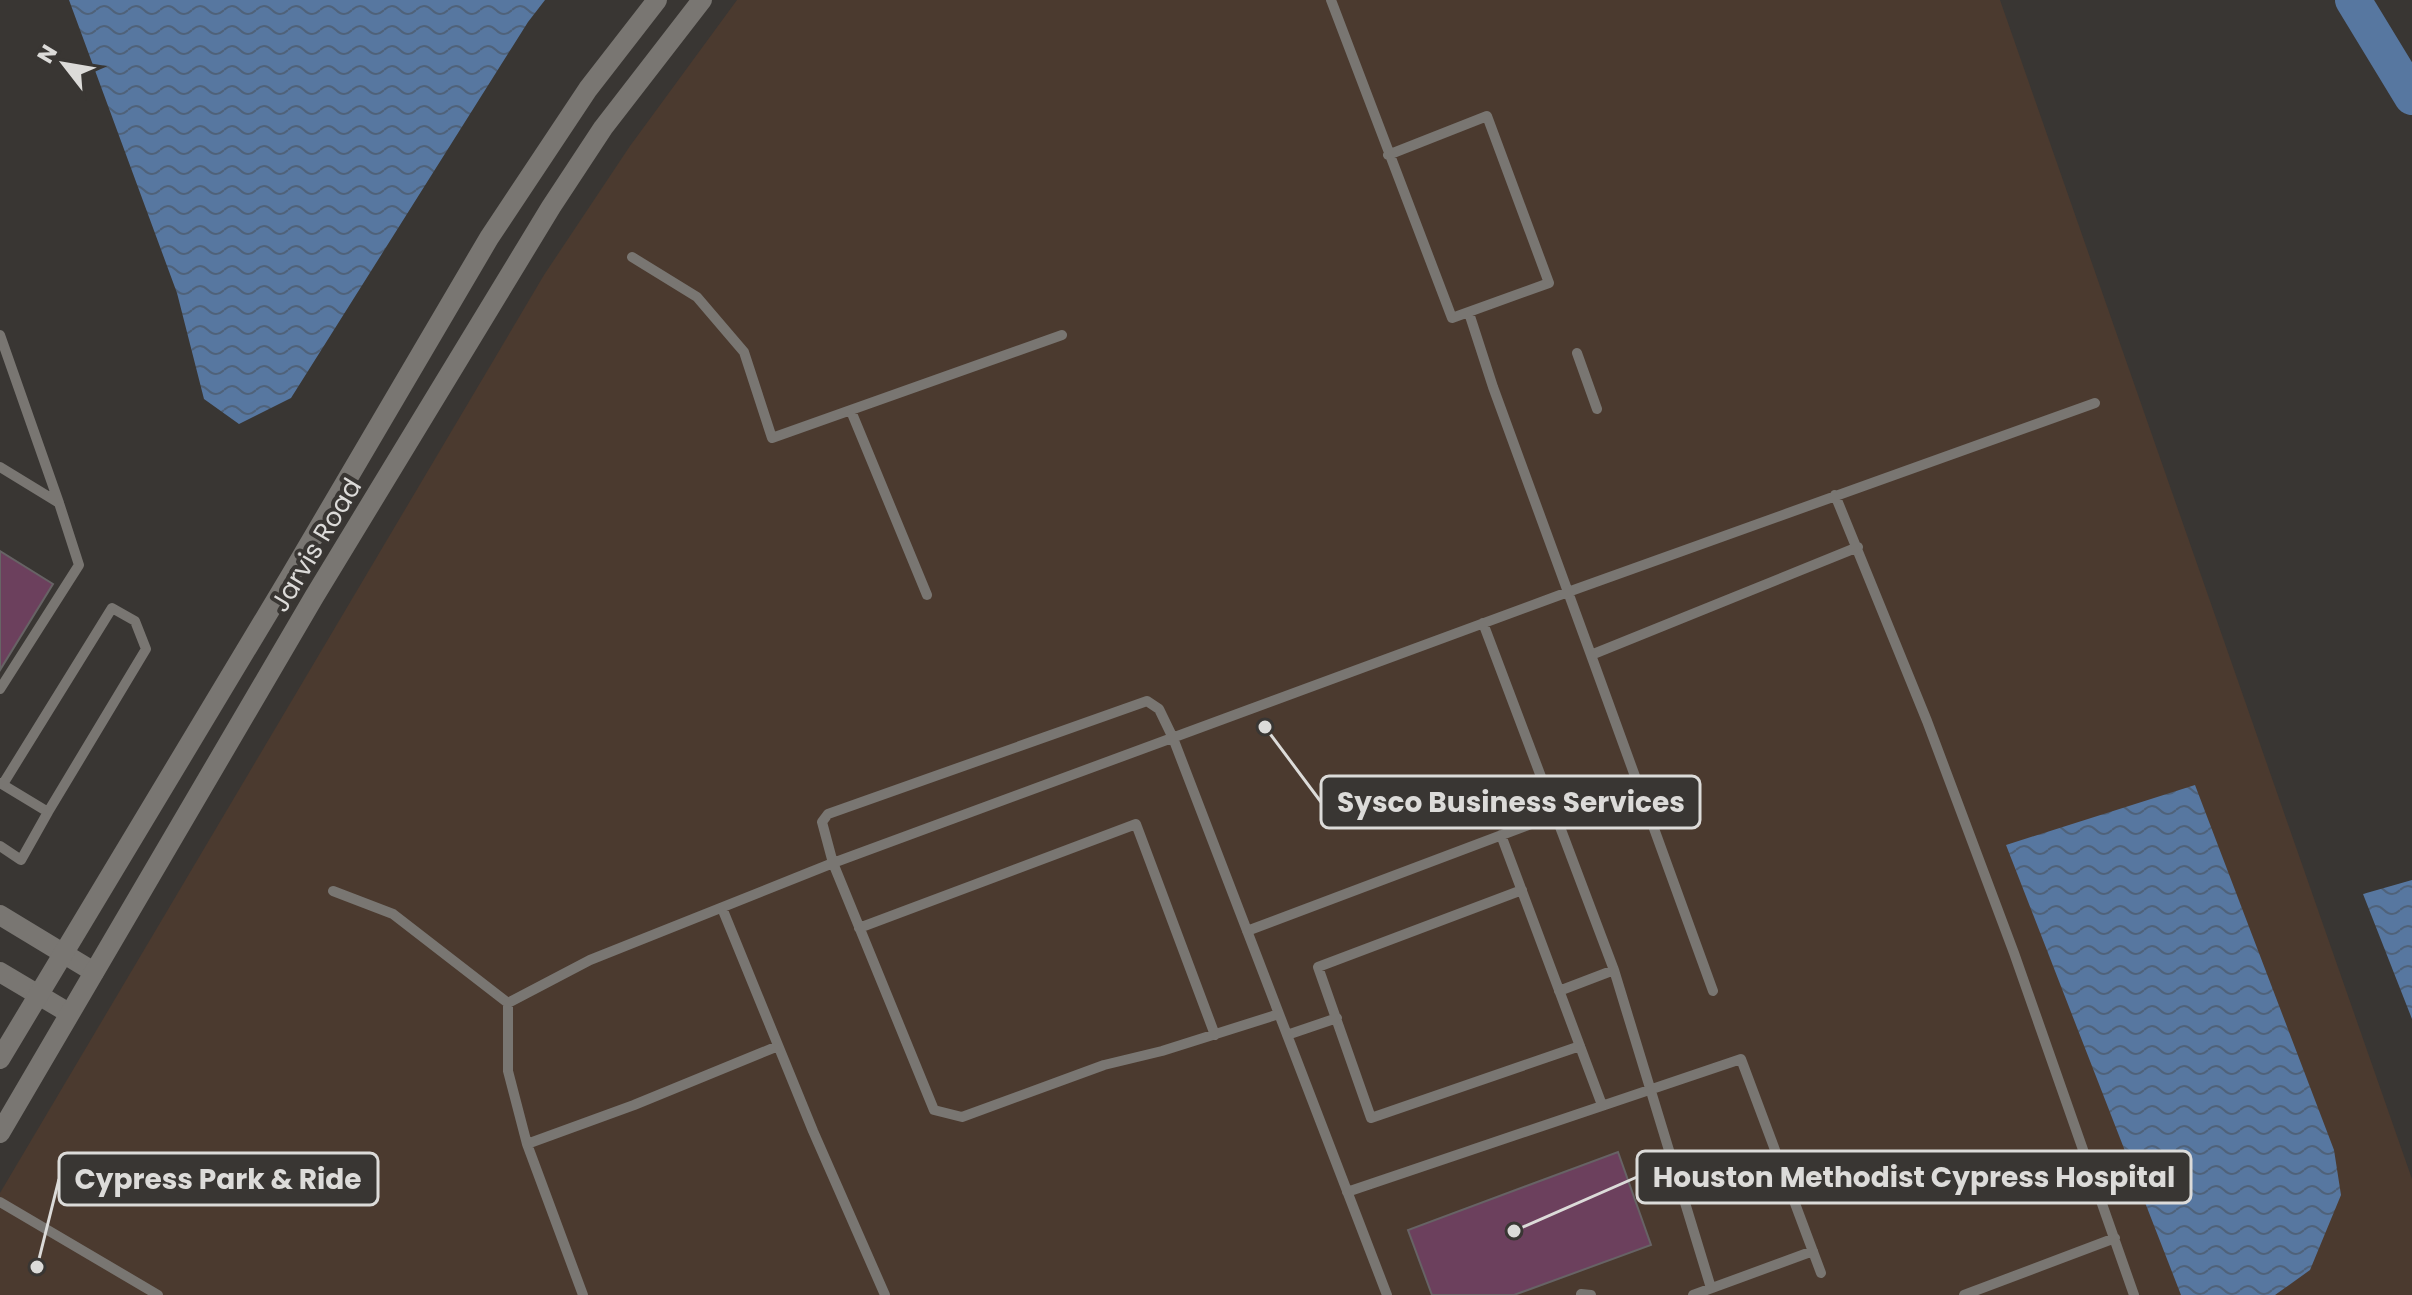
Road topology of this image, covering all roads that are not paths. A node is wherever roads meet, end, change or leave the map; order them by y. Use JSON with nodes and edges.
{"nodes":[{"id":1,"x":657,"y":0,"type":"edge"},
{"id":2,"x":702,"y":0,"type":"edge"},
{"id":3,"x":1331,"y":0,"type":"edge"},
{"id":4,"x":1388,"y":155,"type":"junction"},
{"id":5,"x":632,"y":257,"type":"dead end"},
{"id":6,"x":1469,"y":313,"type":"junction"},
{"id":7,"x":0,"y":335,"type":"edge"},
{"id":8,"x":1062,"y":335,"type":"dead end"},
{"id":9,"x":1577,"y":353,"type":"dead end"},
{"id":10,"x":2095,"y":403,"type":"dead end"},
{"id":11,"x":1597,"y":409,"type":"dead end"},
{"id":12,"x":851,"y":411,"type":"junction"},
{"id":13,"x":0,"y":467,"type":"edge"},
{"id":14,"x":1835,"y":495,"type":"junction"},
{"id":15,"x":59,"y":503,"type":"junction"},
{"id":16,"x":1858,"y":547,"type":"junction"},
{"id":17,"x":291,"y":575,"type":"junction"},
{"id":18,"x":319,"y":589,"type":"junction"},
{"id":19,"x":1568,"y":592,"type":"junction"},
{"id":20,"x":927,"y":595,"type":"dead end"},
{"id":21,"x":1483,"y":623,"type":"junction"},
{"id":22,"x":1591,"y":655,"type":"junction"},
{"id":23,"x":0,"y":689,"type":"edge"},
{"id":24,"x":1173,"y":738,"type":"junction"},
{"id":25,"x":1637,"y":780,"type":"junction"},
{"id":26,"x":2,"y":784,"type":"edge"},
{"id":27,"x":48,"y":812,"type":"junction"},
{"id":28,"x":1555,"y":815,"type":"junction"},
{"id":29,"x":1501,"y":835,"type":"junction"},
{"id":30,"x":0,"y":846,"type":"edge"},
{"id":31,"x":833,"y":863,"type":"junction"},
{"id":32,"x":1522,"y":890,"type":"junction"},
{"id":33,"x":333,"y":891,"type":"dead end"},
{"id":34,"x":722,"y":908,"type":"junction"},
{"id":35,"x":0,"y":915,"type":"edge"},
{"id":36,"x":859,"y":928,"type":"junction"},
{"id":37,"x":1247,"y":931,"type":"junction"},
{"id":38,"x":63,"y":953,"type":"junction"},
{"id":39,"x":1614,"y":970,"type":"junction"},
{"id":40,"x":0,"y":972,"type":"edge"},
{"id":41,"x":94,"y":972,"type":"junction"},
{"id":42,"x":1559,"y":991,"type":"junction"},
{"id":43,"x":1713,"y":991,"type":"dead end"},
{"id":44,"x":38,"y":995,"type":"junction"},
{"id":45,"x":508,"y":1003,"type":"junction"},
{"id":46,"x":69,"y":1013,"type":"junction"},
{"id":47,"x":1279,"y":1014,"type":"junction"},
{"id":48,"x":1337,"y":1018,"type":"junction"},
{"id":49,"x":1215,"y":1035,"type":"junction"},
{"id":50,"x":1287,"y":1035,"type":"junction"},
{"id":51,"x":778,"y":1046,"type":"junction"},
{"id":52,"x":1580,"y":1046,"type":"junction"},
{"id":53,"x":0,"y":1059,"type":"edge"},
{"id":54,"x":1649,"y":1090,"type":"junction"},
{"id":55,"x":1602,"y":1105,"type":"junction"},
{"id":56,"x":0,"y":1133,"type":"edge"},
{"id":57,"x":527,"y":1144,"type":"junction"},
{"id":58,"x":1347,"y":1192,"type":"junction"},
{"id":59,"x":0,"y":1202,"type":"edge"},
{"id":60,"x":2115,"y":1238,"type":"junction"},
{"id":61,"x":1813,"y":1251,"type":"junction"},
{"id":62,"x":1821,"y":1273,"type":"dead end"},
{"id":63,"x":1711,"y":1288,"type":"junction"},
{"id":64,"x":1581,"y":1294,"type":"edge"},
{"id":65,"x":158,"y":1295,"type":"edge"},
{"id":66,"x":583,"y":1295,"type":"edge"},
{"id":67,"x":885,"y":1295,"type":"edge"},
{"id":68,"x":1387,"y":1295,"type":"edge"},
{"id":69,"x":1591,"y":1295,"type":"edge"},
{"id":70,"x":1693,"y":1295,"type":"edge"},
{"id":71,"x":1964,"y":1295,"type":"edge"},
{"id":72,"x":2134,"y":1295,"type":"edge"}],
"edges":[{"from":1,"to":17,"type":"street","name":"Jarvis Road"},
{"from":2,"to":18,"type":"street","name":"Jarvis Road"},
{"from":3,"to":4,"type":"lane"},
{"from":4,"to":6,"type":"lane"},
{"from":4,"to":6,"type":"lane"},
{"from":5,"to":12,"type":"lane"},
{"from":6,"to":19,"type":"lane"},
{"from":7,"to":15,"type":"lane"},
{"from":8,"to":12,"type":"lane"},
{"from":9,"to":11,"type":"lane"},
{"from":10,"to":14,"type":"lane"},
{"from":12,"to":20,"type":"lane"},
{"from":13,"to":15,"type":"lane"},
{"from":14,"to":16,"type":"lane"},
{"from":14,"to":19,"type":"lane"},
{"from":15,"to":23,"type":"lane"},
{"from":16,"to":22,"type":"lane"},
{"from":16,"to":60,"type":"lane"},
{"from":17,"to":18,"type":"street"},
{"from":17,"to":38,"type":"street","name":"Jarvis Road"},
{"from":18,"to":41,"type":"street","name":"Jarvis Road"},
{"from":19,"to":21,"type":"lane"},
{"from":19,"to":22,"type":"lane"},
{"from":21,"to":24,"type":"lane"},
{"from":21,"to":28,"type":"lane"},
{"from":22,"to":25,"type":"lane"},
{"from":24,"to":31,"type":"lane"},
{"from":24,"to":31,"type":"lane"},
{"from":24,"to":37,"type":"lane"},
{"from":25,"to":28,"type":"lane"},
{"from":25,"to":43,"type":"lane"},
{"from":26,"to":27,"type":"lane"},
{"from":26,"to":27,"type":"lane"},
{"from":27,"to":30,"type":"lane"},
{"from":28,"to":29,"type":"lane"},
{"from":28,"to":39,"type":"lane"},
{"from":29,"to":32,"type":"lane"},
{"from":29,"to":37,"type":"lane"},
{"from":31,"to":34,"type":"lane"},
{"from":31,"to":36,"type":"lane"},
{"from":32,"to":42,"type":"lane"},
{"from":32,"to":48,"type":"lane"},
{"from":33,"to":45,"type":"lane"},
{"from":34,"to":45,"type":"lane"},
{"from":34,"to":51,"type":"lane"},
{"from":35,"to":38,"type":"street"},
{"from":36,"to":49,"type":"lane"},
{"from":36,"to":49,"type":"lane"},
{"from":37,"to":47,"type":"lane"},
{"from":38,"to":41,"type":"street"},
{"from":38,"to":44,"type":"street","name":"Jarvis Road"},
{"from":39,"to":42,"type":"lane"},
{"from":39,"to":54,"type":"lane"},
{"from":40,"to":44,"type":"street"},
{"from":41,"to":46,"type":"street","name":"Jarvis Road"},
{"from":42,"to":52,"type":"lane"},
{"from":44,"to":46,"type":"street"},
{"from":44,"to":53,"type":"street","name":"Jarvis Road"},
{"from":45,"to":57,"type":"lane"},
{"from":46,"to":56,"type":"street","name":"Jarvis Road"},
{"from":47,"to":49,"type":"lane"},
{"from":47,"to":50,"type":"lane"},
{"from":48,"to":50,"type":"lane"},
{"from":48,"to":52,"type":"lane"},
{"from":50,"to":58,"type":"lane"},
{"from":51,"to":57,"type":"lane"},
{"from":51,"to":67,"type":"lane"},
{"from":52,"to":55,"type":"lane"},
{"from":54,"to":55,"type":"lane"},
{"from":54,"to":61,"type":"lane"},
{"from":54,"to":63,"type":"lane"},
{"from":55,"to":58,"type":"lane"},
{"from":57,"to":66,"type":"lane"},
{"from":58,"to":68,"type":"lane"},
{"from":59,"to":65,"type":"lane"},
{"from":60,"to":71,"type":"lane"},
{"from":60,"to":72,"type":"lane"},
{"from":61,"to":62,"type":"lane"},
{"from":61,"to":63,"type":"lane"},
{"from":63,"to":70,"type":"lane"},
{"from":64,"to":69,"type":"lane"}]}
